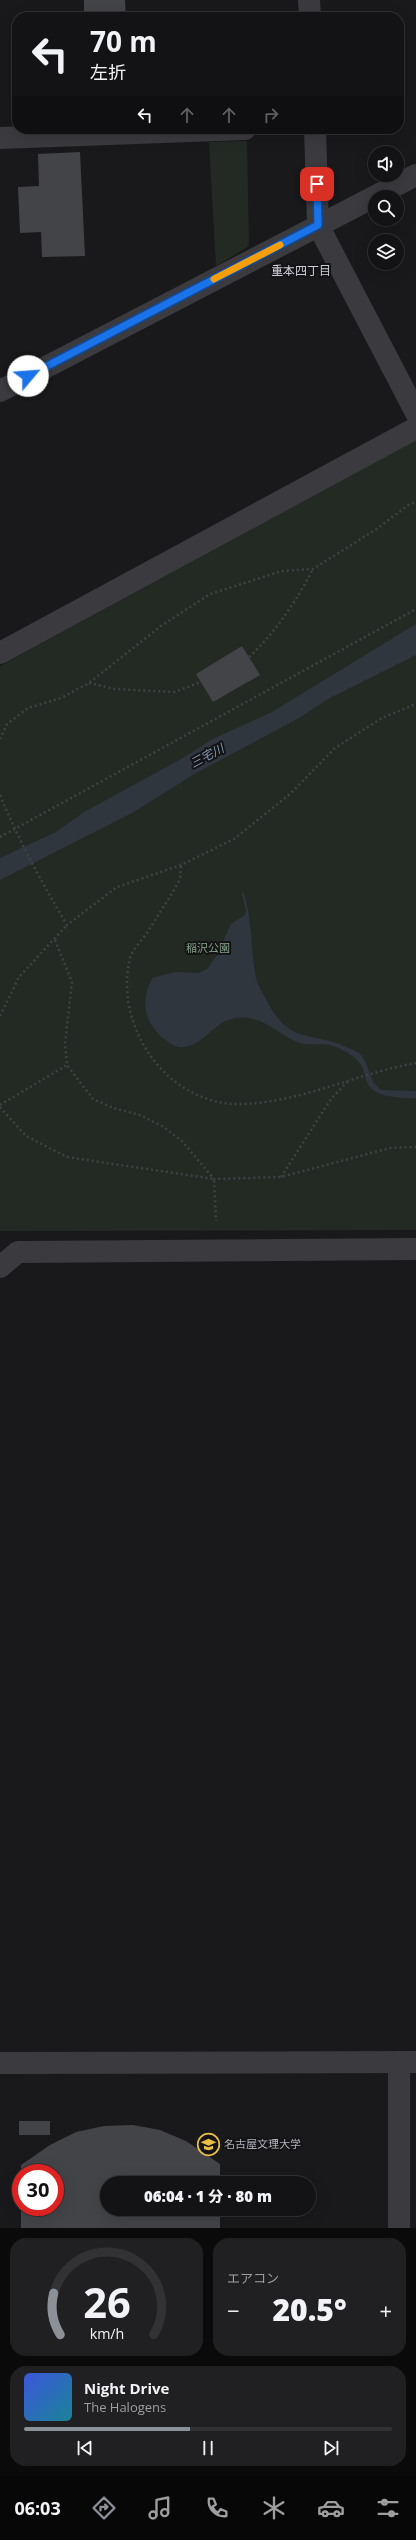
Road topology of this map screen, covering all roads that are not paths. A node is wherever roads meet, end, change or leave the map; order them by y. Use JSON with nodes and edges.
{"nodes":[{"id":1,"x":309,"y":0,"type":"edge"},
{"id":2,"x":310,"y":12,"type":"edge"},
{"id":3,"x":109,"y":134,"type":"edge"},
{"id":4,"x":315,"y":134,"type":"edge"},
{"id":5,"x":0,"y":138,"type":"edge"},
{"id":6,"x":416,"y":175,"type":"edge"},
{"id":7,"x":318,"y":225,"type":"junction"},
{"id":8,"x":0,"y":391,"type":"edge"},
{"id":9,"x":416,"y":413,"type":"edge"},
{"id":10,"x":416,"y":428,"type":"edge"},
{"id":11,"x":0,"y":653,"type":"edge"},
{"id":12,"x":416,"y":1249,"type":"edge"},
{"id":13,"x":0,"y":1267,"type":"edge"},
{"id":14,"x":407,"y":2062,"type":"edge"},
{"id":15,"x":0,"y":2063,"type":"edge"},
{"id":16,"x":399,"y":2228,"type":"edge"}],
"edges":[{"from":1,"to":2,"type":"street"},
{"from":3,"to":5,"type":"street"},
{"from":4,"to":7,"type":"street"},
{"from":6,"to":7,"type":"street"},
{"from":7,"to":8,"type":"street"},
{"from":7,"to":9,"type":"street"},
{"from":10,"to":11,"type":"street"},
{"from":12,"to":13,"type":"street"},
{"from":14,"to":15,"type":"street"},
{"from":14,"to":16,"type":"street"}]}
